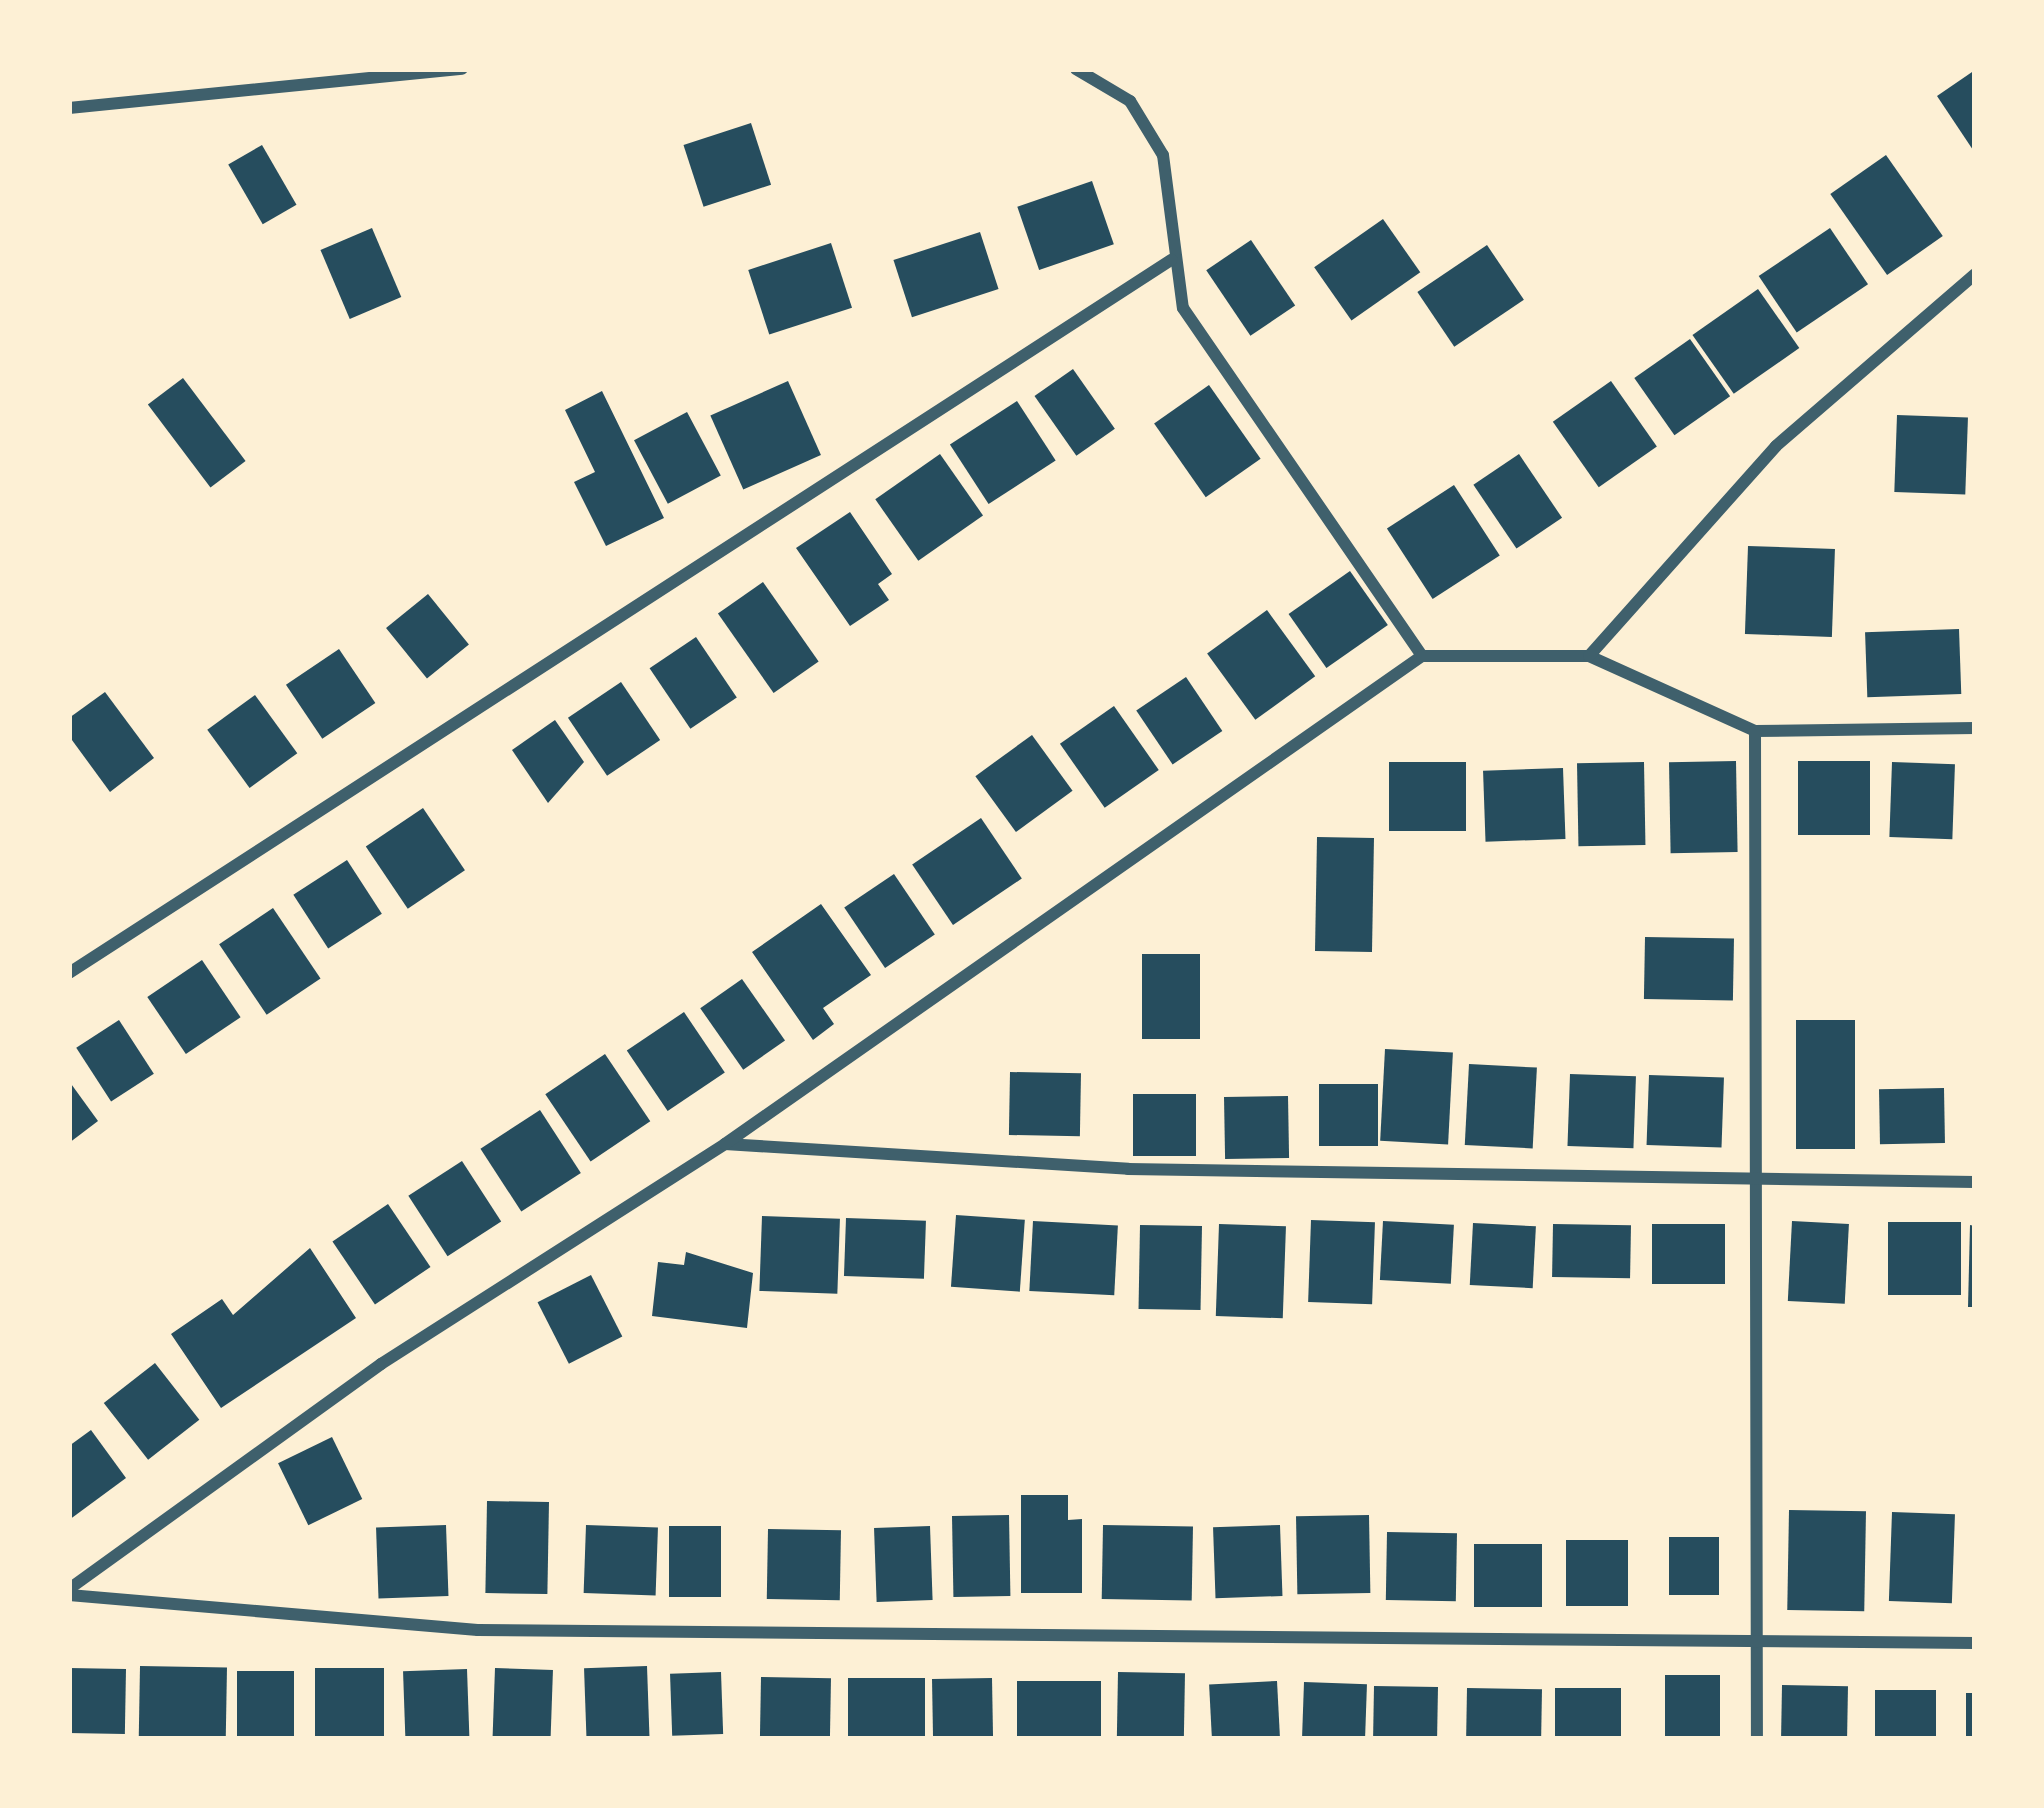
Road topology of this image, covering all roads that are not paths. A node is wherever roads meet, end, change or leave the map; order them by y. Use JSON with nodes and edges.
{"nodes":[{"id":1,"x":462,"y":69,"type":"edge"},
{"id":2,"x":1076,"y":69,"type":"edge"},
{"id":3,"x":69,"y":108,"type":"edge"},
{"id":4,"x":1171,"y":260,"type":"junction"},
{"id":5,"x":1975,"y":274,"type":"edge"},
{"id":6,"x":1422,"y":656,"type":"junction"},
{"id":7,"x":1589,"y":656,"type":"junction"},
{"id":8,"x":1975,"y":728,"type":"edge"},
{"id":9,"x":1756,"y":730,"type":"junction"},
{"id":10,"x":69,"y":973,"type":"edge"},
{"id":11,"x":725,"y":1144,"type":"junction"},
{"id":12,"x":1762,"y":1180,"type":"junction"},
{"id":13,"x":1975,"y":1182,"type":"edge"},
{"id":14,"x":69,"y":1592,"type":"edge"},
{"id":15,"x":1759,"y":1640,"type":"junction"},
{"id":16,"x":1975,"y":1643,"type":"edge"},
{"id":17,"x":1757,"y":1739,"type":"edge"}],
"edges":[{"from":1,"to":3,"type":"street"},
{"from":2,"to":4,"type":"street"},
{"from":4,"to":6,"type":"street"},
{"from":4,"to":10,"type":"street"},
{"from":5,"to":7,"type":"street"},
{"from":6,"to":7,"type":"street"},
{"from":6,"to":11,"type":"street"},
{"from":7,"to":9,"type":"street"},
{"from":8,"to":9,"type":"street"},
{"from":9,"to":12,"type":"street"},
{"from":11,"to":12,"type":"street"},
{"from":11,"to":14,"type":"street"},
{"from":12,"to":13,"type":"street"},
{"from":12,"to":15,"type":"street"},
{"from":14,"to":15,"type":"street"},
{"from":15,"to":16,"type":"street"},
{"from":15,"to":17,"type":"street"}]}
